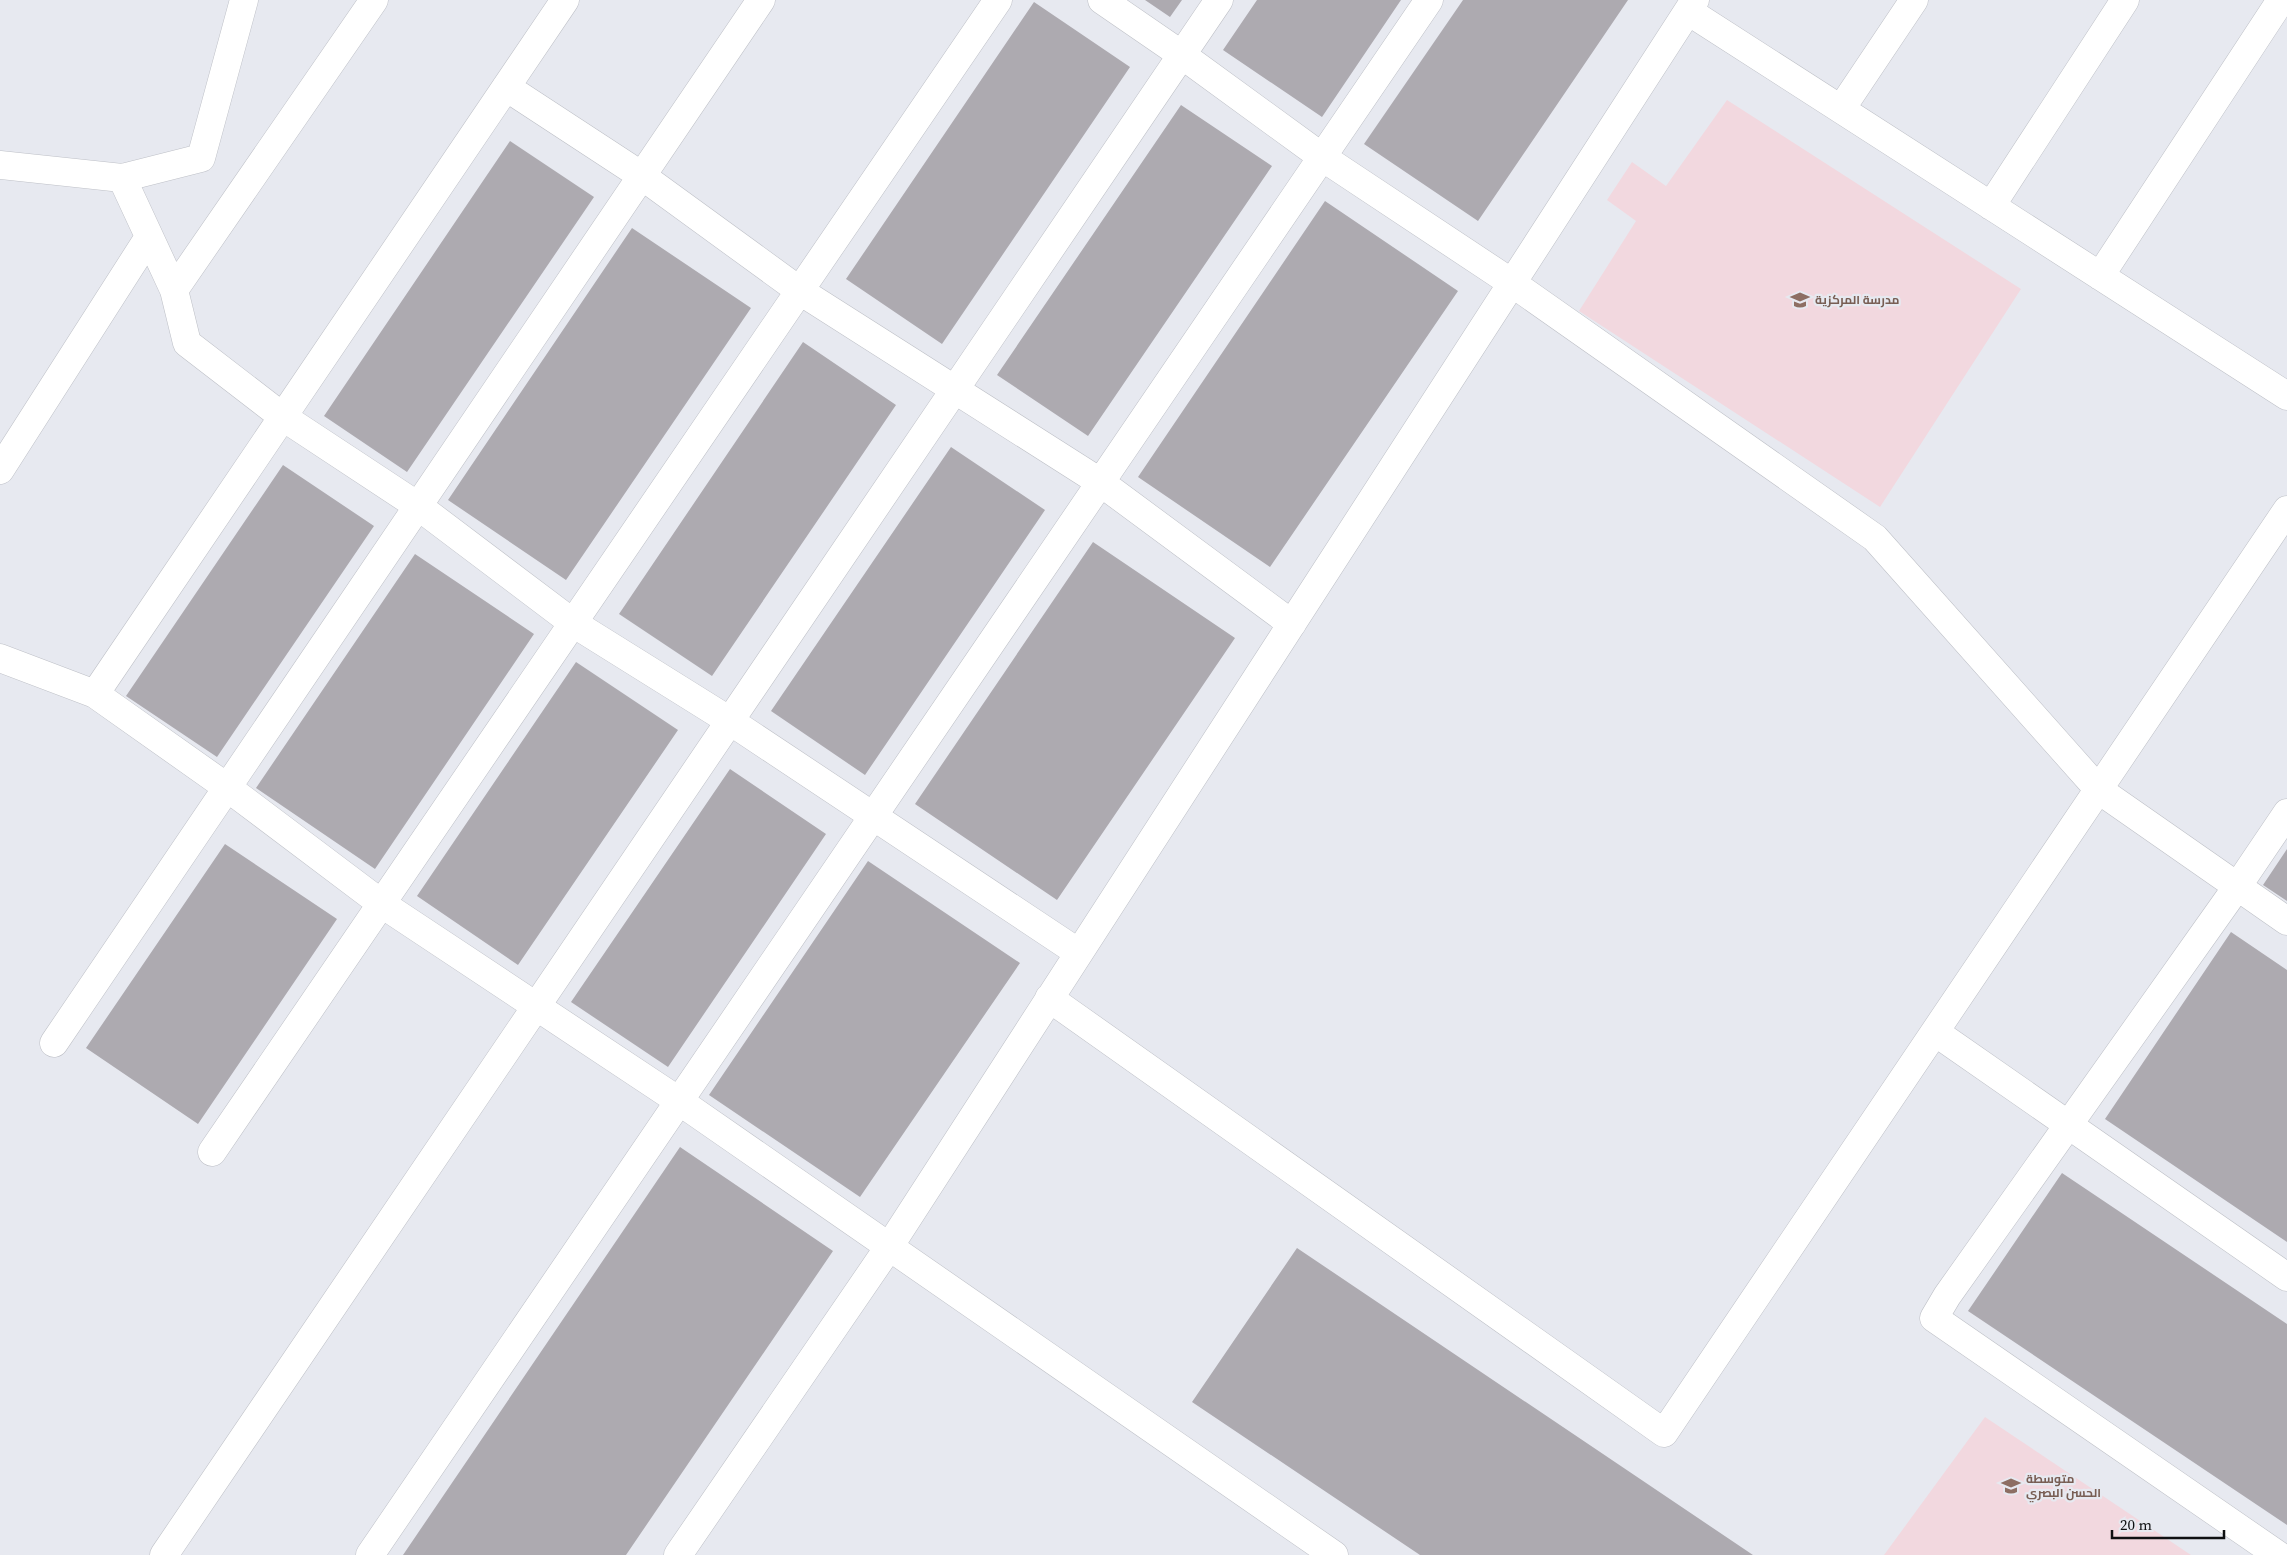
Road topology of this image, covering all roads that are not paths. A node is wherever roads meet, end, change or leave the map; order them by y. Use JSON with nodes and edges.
{"nodes":[{"id":1,"x":244,"y":0,"type":"edge"},
{"id":2,"x":374,"y":0,"type":"edge"},
{"id":3,"x":566,"y":0,"type":"edge"},
{"id":4,"x":761,"y":0,"type":"edge"},
{"id":5,"x":998,"y":0,"type":"edge"},
{"id":6,"x":1102,"y":0,"type":"edge"},
{"id":7,"x":1219,"y":0,"type":"edge"},
{"id":8,"x":1428,"y":0,"type":"edge"},
{"id":9,"x":1914,"y":0,"type":"edge"},
{"id":10,"x":2126,"y":0,"type":"edge"},
{"id":11,"x":2281,"y":0,"type":"edge"},
{"id":12,"x":1692,"y":5,"type":"edge"},
{"id":13,"x":1182,"y":55,"type":"junction"},
{"id":14,"x":506,"y":87,"type":"junction"},
{"id":15,"x":1841,"y":109,"type":"junction"},
{"id":16,"x":1322,"y":157,"type":"junction"},
{"id":17,"x":0,"y":165,"type":"edge"},
{"id":18,"x":642,"y":176,"type":"junction"},
{"id":19,"x":122,"y":178,"type":"junction"},
{"id":20,"x":1991,"y":206,"type":"junction"},
{"id":21,"x":150,"y":237,"type":"junction"},
{"id":22,"x":2100,"y":276,"type":"junction"},
{"id":23,"x":1512,"y":283,"type":"junction"},
{"id":24,"x":174,"y":290,"type":"junction"},
{"id":25,"x":800,"y":291,"type":"junction"},
{"id":26,"x":955,"y":389,"type":"junction"},
{"id":27,"x":2287,"y":396,"type":"edge"},
{"id":28,"x":283,"y":417,"type":"junction"},
{"id":29,"x":0,"y":470,"type":"edge"},
{"id":30,"x":1100,"y":482,"type":"junction"},
{"id":31,"x":418,"y":506,"type":"junction"},
{"id":32,"x":2287,"y":510,"type":"edge"},
{"id":33,"x":573,"y":623,"type":"junction"},
{"id":34,"x":1292,"y":624,"type":"junction"},
{"id":35,"x":0,"y":658,"type":"edge"},
{"id":36,"x":95,"y":694,"type":"junction"},
{"id":37,"x":730,"y":720,"type":"junction"},
{"id":38,"x":228,"y":788,"type":"junction"},
{"id":39,"x":2099,"y":790,"type":"junction"},
{"id":40,"x":2287,"y":813,"type":"edge"},
{"id":41,"x":873,"y":816,"type":"junction"},
{"id":42,"x":2238,"y":887,"type":"junction"},
{"id":43,"x":382,"y":904,"type":"junction"},
{"id":44,"x":2287,"y":922,"type":"edge"},
{"id":45,"x":1079,"y":953,"type":"junction"},
{"id":46,"x":1050,"y":998,"type":"junction"},
{"id":47,"x":537,"y":1006,"type":"junction"},
{"id":48,"x":1935,"y":1032,"type":"junction"},
{"id":49,"x":54,"y":1043,"type":"dead end"},
{"id":50,"x":679,"y":1101,"type":"junction"},
{"id":51,"x":2069,"y":1124,"type":"junction"},
{"id":52,"x":212,"y":1152,"type":"dead end"},
{"id":53,"x":889,"y":1247,"type":"junction"},
{"id":54,"x":2287,"y":1277,"type":"edge"},
{"id":55,"x":164,"y":1555,"type":"edge"},
{"id":56,"x":370,"y":1555,"type":"edge"},
{"id":57,"x":678,"y":1555,"type":"edge"},
{"id":58,"x":1334,"y":1555,"type":"edge"},
{"id":59,"x":2278,"y":1555,"type":"edge"}],
"edges":[{"from":1,"to":19,"type":"street"},
{"from":2,"to":24,"type":"street"},
{"from":3,"to":14,"type":"street"},
{"from":4,"to":18,"type":"street"},
{"from":5,"to":25,"type":"street"},
{"from":6,"to":13,"type":"street"},
{"from":7,"to":13,"type":"street"},
{"from":8,"to":16,"type":"street"},
{"from":9,"to":15,"type":"street"},
{"from":10,"to":20,"type":"street"},
{"from":11,"to":22,"type":"street"},
{"from":12,"to":15,"type":"street"},
{"from":12,"to":23,"type":"street"},
{"from":13,"to":16,"type":"street"},
{"from":13,"to":26,"type":"street"},
{"from":14,"to":18,"type":"street"},
{"from":14,"to":28,"type":"street"},
{"from":15,"to":20,"type":"street"},
{"from":16,"to":23,"type":"street"},
{"from":16,"to":30,"type":"street"},
{"from":17,"to":19,"type":"street"},
{"from":18,"to":25,"type":"street"},
{"from":18,"to":31,"type":"street"},
{"from":19,"to":21,"type":"street"},
{"from":20,"to":22,"type":"street"},
{"from":21,"to":24,"type":"street"},
{"from":21,"to":29,"type":"street"},
{"from":22,"to":27,"type":"street"},
{"from":23,"to":34,"type":"street"},
{"from":23,"to":39,"type":"street"},
{"from":24,"to":28,"type":"street"},
{"from":25,"to":26,"type":"street"},
{"from":25,"to":33,"type":"street"},
{"from":26,"to":30,"type":"street"},
{"from":26,"to":37,"type":"street"},
{"from":28,"to":31,"type":"street"},
{"from":28,"to":36,"type":"street"},
{"from":30,"to":34,"type":"street"},
{"from":30,"to":41,"type":"street"},
{"from":31,"to":33,"type":"street"},
{"from":31,"to":38,"type":"street"},
{"from":32,"to":39,"type":"street"},
{"from":33,"to":37,"type":"street"},
{"from":33,"to":43,"type":"street"},
{"from":34,"to":45,"type":"street"},
{"from":35,"to":36,"type":"street"},
{"from":36,"to":38,"type":"street"},
{"from":37,"to":41,"type":"street"},
{"from":37,"to":47,"type":"street"},
{"from":38,"to":43,"type":"street"},
{"from":38,"to":49,"type":"street"},
{"from":39,"to":42,"type":"street"},
{"from":39,"to":48,"type":"street"},
{"from":40,"to":42,"type":"street"},
{"from":41,"to":45,"type":"street"},
{"from":41,"to":50,"type":"street"},
{"from":42,"to":44,"type":"street"},
{"from":42,"to":51,"type":"street"},
{"from":43,"to":47,"type":"street"},
{"from":43,"to":52,"type":"street"},
{"from":45,"to":46,"type":"street"},
{"from":46,"to":48,"type":"street"},
{"from":46,"to":53,"type":"street"},
{"from":47,"to":50,"type":"street"},
{"from":47,"to":55,"type":"street"},
{"from":48,"to":51,"type":"street"},
{"from":50,"to":53,"type":"street"},
{"from":50,"to":56,"type":"street"},
{"from":51,"to":54,"type":"street"},
{"from":51,"to":59,"type":"street"},
{"from":53,"to":57,"type":"street"},
{"from":53,"to":58,"type":"street"}]}
